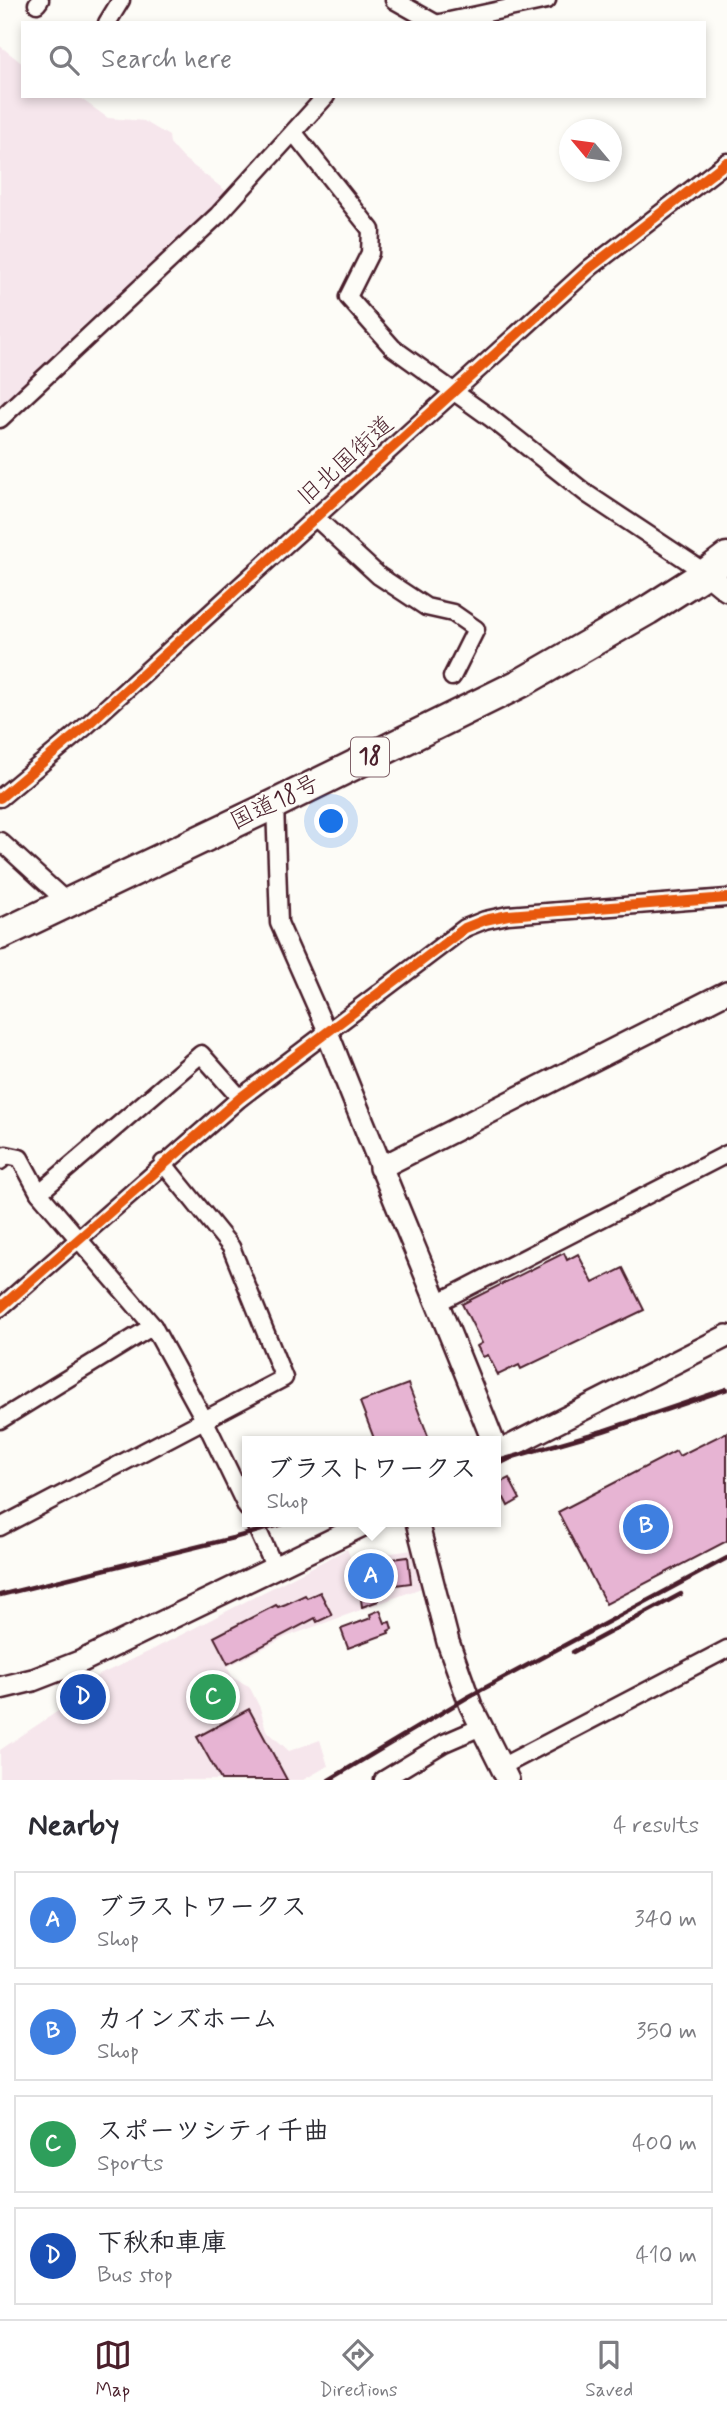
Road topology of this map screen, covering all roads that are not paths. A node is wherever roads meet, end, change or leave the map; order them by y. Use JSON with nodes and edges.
{"nodes":[{"id":1,"x":121,"y":0,"type":"edge"},
{"id":2,"x":394,"y":0,"type":"edge"},
{"id":3,"x":547,"y":0,"type":"edge"},
{"id":4,"x":108,"y":21,"type":"edge"},
{"id":5,"x":434,"y":21,"type":"edge"},
{"id":6,"x":447,"y":21,"type":"edge"},
{"id":7,"x":324,"y":98,"type":"edge"},
{"id":8,"x":294,"y":133,"type":"junction"},
{"id":9,"x":727,"y":162,"type":"edge"},
{"id":10,"x":454,"y":392,"type":"junction"},
{"id":11,"x":0,"y":419,"type":"edge"},
{"id":12,"x":315,"y":517,"type":"junction"},
{"id":13,"x":720,"y":574,"type":"edge"},
{"id":14,"x":452,"y":677,"type":"dead end"},
{"id":15,"x":0,"y":798,"type":"edge"},
{"id":16,"x":275,"y":804,"type":"junction"},
{"id":17,"x":0,"y":841,"type":"edge"},
{"id":18,"x":727,"y":898,"type":"edge"},
{"id":19,"x":68,"y":903,"type":"junction"},
{"id":20,"x":0,"y":935,"type":"edge"},
{"id":21,"x":727,"y":992,"type":"edge"},
{"id":22,"x":327,"y":1032,"type":"junction"},
{"id":23,"x":240,"y":1098,"type":"junction"},
{"id":24,"x":727,"y":1154,"type":"edge"},
{"id":25,"x":0,"y":1161,"type":"edge"},
{"id":26,"x":163,"y":1163,"type":"junction"},
{"id":27,"x":380,"y":1168,"type":"junction"},
{"id":28,"x":39,"y":1193,"type":"junction"},
{"id":29,"x":78,"y":1237,"type":"junction"},
{"id":30,"x":439,"y":1302,"type":"junction"},
{"id":31,"x":0,"y":1308,"type":"edge"},
{"id":32,"x":153,"y":1326,"type":"junction"},
{"id":33,"x":727,"y":1336,"type":"edge"},
{"id":34,"x":0,"y":1420,"type":"edge"},
{"id":35,"x":205,"y":1420,"type":"junction"},
{"id":36,"x":490,"y":1436,"type":"edge"},
{"id":37,"x":501,"y":1445,"type":"edge"},
{"id":38,"x":242,"y":1497,"type":"edge"},
{"id":39,"x":0,"y":1527,"type":"edge"},
{"id":40,"x":256,"y":1527,"type":"edge"},
{"id":41,"x":358,"y":1527,"type":"edge"},
{"id":42,"x":418,"y":1527,"type":"edge"},
{"id":43,"x":274,"y":1566,"type":"junction"},
{"id":44,"x":727,"y":1649,"type":"edge"},
{"id":45,"x":0,"y":1688,"type":"edge"},
{"id":46,"x":481,"y":1727,"type":"junction"},
{"id":47,"x":504,"y":1774,"type":"edge"},
{"id":48,"x":383,"y":1780,"type":"edge"}],
"edges":[{"from":1,"to":4,"type":"street"},
{"from":2,"to":5,"type":"street"},
{"from":3,"to":6,"type":"street"},
{"from":7,"to":8,"type":"street"},
{"from":8,"to":10,"type":"street"},
{"from":8,"to":11,"type":"street"},
{"from":9,"to":10,"type":"street","name":"旧北国街道"},
{"from":10,"to":12,"type":"street","name":"旧北国街道"},
{"from":10,"to":13,"type":"street"},
{"from":12,"to":14,"type":"street"},
{"from":12,"to":15,"type":"street","name":"旧北国街道"},
{"from":13,"to":16,"type":"highway","name":"国道18号","number":"18"},
{"from":16,"to":19,"type":"highway","name":"国道18号","number":"18"},
{"from":16,"to":22,"type":"street"},
{"from":17,"to":19,"type":"street"},
{"from":18,"to":22,"type":"street"},
{"from":19,"to":20,"type":"highway","name":"国道18号","number":"18"},
{"from":21,"to":27,"type":"street"},
{"from":22,"to":23,"type":"street"},
{"from":22,"to":27,"type":"street"},
{"from":23,"to":26,"type":"street"},
{"from":23,"to":28,"type":"street"},
{"from":24,"to":30,"type":"street"},
{"from":25,"to":28,"type":"street"},
{"from":26,"to":29,"type":"street"},
{"from":26,"to":35,"type":"street"},
{"from":27,"to":30,"type":"street"},
{"from":28,"to":29,"type":"street"},
{"from":29,"to":31,"type":"street"},
{"from":29,"to":32,"type":"street"},
{"from":30,"to":36,"type":"street"},
{"from":32,"to":34,"type":"street"},
{"from":32,"to":35,"type":"street"},
{"from":33,"to":37,"type":"street"},
{"from":35,"to":38,"type":"street"},
{"from":35,"to":39,"type":"street"},
{"from":40,"to":43,"type":"street"},
{"from":41,"to":43,"type":"street"},
{"from":42,"to":46,"type":"street"},
{"from":43,"to":45,"type":"street"},
{"from":44,"to":47,"type":"street"},
{"from":46,"to":47,"type":"street"},
{"from":46,"to":48,"type":"street"}]}
